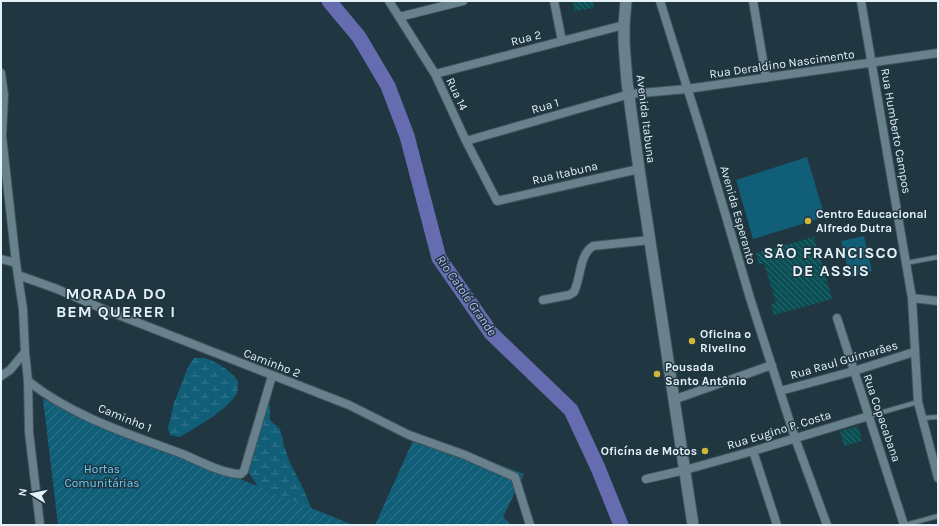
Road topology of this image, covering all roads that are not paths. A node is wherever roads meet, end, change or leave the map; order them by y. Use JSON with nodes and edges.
{"nodes":[{"id":1,"x":389,"y":1,"type":"edge"},
{"id":2,"x":463,"y":1,"type":"edge"},
{"id":3,"x":554,"y":1,"type":"edge"},
{"id":4,"x":621,"y":1,"type":"edge"},
{"id":5,"x":626,"y":1,"type":"edge"},
{"id":6,"x":660,"y":1,"type":"edge"},
{"id":7,"x":753,"y":1,"type":"edge"},
{"id":8,"x":861,"y":1,"type":"edge"},
{"id":9,"x":399,"y":17,"type":"junction"},
{"id":10,"x":624,"y":25,"type":"junction"},
{"id":11,"x":562,"y":41,"type":"junction"},
{"id":12,"x":938,"y":53,"type":"edge"},
{"id":13,"x":872,"y":63,"type":"junction"},
{"id":14,"x":1,"y":73,"type":"edge"},
{"id":15,"x":435,"y":74,"type":"junction"},
{"id":16,"x":766,"y":78,"type":"junction"},
{"id":17,"x":687,"y":90,"type":"junction"},
{"id":18,"x":630,"y":94,"type":"junction"},
{"id":19,"x":2,"y":136,"type":"edge"},
{"id":20,"x":466,"y":141,"type":"junction"},
{"id":21,"x":639,"y":169,"type":"junction"},
{"id":22,"x":497,"y":201,"type":"joint"},
{"id":23,"x":650,"y":240,"type":"junction"},
{"id":24,"x":938,"y":257,"type":"edge"},
{"id":25,"x":1,"y":260,"type":"edge"},
{"id":26,"x":16,"y":262,"type":"junction"},
{"id":27,"x":906,"y":263,"type":"junction"},
{"id":28,"x":18,"y":275,"type":"junction"},
{"id":29,"x":912,"y":298,"type":"junction"},
{"id":30,"x":543,"y":300,"type":"dead end"},
{"id":31,"x":938,"y":301,"type":"edge"},
{"id":32,"x":837,"y":318,"type":"dead end"},
{"id":33,"x":25,"y":352,"type":"junction"},
{"id":34,"x":914,"y":352,"type":"junction"},
{"id":35,"x":772,"y":365,"type":"junction"},
{"id":36,"x":854,"y":372,"type":"junction"},
{"id":37,"x":1,"y":376,"type":"edge"},
{"id":38,"x":272,"y":376,"type":"junction"},
{"id":39,"x":28,"y":381,"type":"junction"},
{"id":40,"x":780,"y":391,"type":"junction"},
{"id":41,"x":673,"y":400,"type":"junction"},
{"id":42,"x":918,"y":402,"type":"junction"},
{"id":43,"x":869,"y":416,"type":"junction"},
{"id":44,"x":938,"y":417,"type":"edge"},
{"id":45,"x":922,"y":418,"type":"junction"},
{"id":46,"x":795,"y":438,"type":"junction"},
{"id":47,"x":753,"y":451,"type":"junction"},
{"id":48,"x":685,"y":470,"type":"junction"},
{"id":49,"x":938,"y":478,"type":"edge"},
{"id":50,"x":646,"y":479,"type":"dead end"},
{"id":51,"x":938,"y":516,"type":"edge"},
{"id":52,"x":40,"y":525,"type":"edge"},
{"id":53,"x":530,"y":525,"type":"edge"},
{"id":54,"x":693,"y":525,"type":"edge"},
{"id":55,"x":777,"y":525,"type":"edge"},
{"id":56,"x":827,"y":525,"type":"edge"},
{"id":57,"x":905,"y":525,"type":"edge"}],
"edges":[{"from":1,"to":9,"type":"street","name":"Rua 14"},
{"from":2,"to":9,"type":"street"},
{"from":3,"to":11,"type":"street"},
{"from":4,"to":10,"type":"lane"},
{"from":5,"to":10,"type":"main road","name":"Avenida Itabuna"},
{"from":6,"to":17,"type":"street","name":"Avenida Esperanto"},
{"from":7,"to":16,"type":"street"},
{"from":8,"to":13,"type":"street","name":"Rua Humberto Campos"},
{"from":9,"to":15,"type":"street","name":"Rua 14"},
{"from":10,"to":11,"type":"street","name":"Rua 2"},
{"from":10,"to":18,"type":"main road","name":"Avenida Itabuna"},
{"from":11,"to":15,"type":"street","name":"Rua 2"},
{"from":12,"to":13,"type":"street","name":"Rua Deraldino Nascimento"},
{"from":13,"to":16,"type":"street","name":"Rua Deraldino Nascimento"},
{"from":13,"to":27,"type":"street","name":"Rua Humberto Campos"},
{"from":14,"to":19,"type":"street"},
{"from":15,"to":20,"type":"street","name":"Rua 14"},
{"from":16,"to":17,"type":"street","name":"Rua Deraldino Nascimento"},
{"from":17,"to":18,"type":"street","name":"Rua Deraldino Nascimento"},
{"from":17,"to":35,"type":"street","name":"Avenida Esperanto"},
{"from":18,"to":20,"type":"street","name":"Rua 1"},
{"from":18,"to":21,"type":"main road","name":"Avenida Itabuna"},
{"from":19,"to":26,"type":"street"},
{"from":20,"to":22,"type":"street","name":"Rua 14"},
{"from":21,"to":22,"type":"street","name":"Rua Itabuna"},
{"from":21,"to":23,"type":"main road","name":"Avenida Itabuna"},
{"from":23,"to":30,"type":"street"},
{"from":23,"to":41,"type":"main road","name":"Avenida Itabuna"},
{"from":24,"to":27,"type":"lane"},
{"from":25,"to":26,"type":"street"},
{"from":26,"to":28,"type":"street"},
{"from":27,"to":29,"type":"street","name":"Rua Humberto Campos"},
{"from":28,"to":33,"type":"street"},
{"from":28,"to":38,"type":"street","name":"Caminho 2"},
{"from":29,"to":31,"type":"street"},
{"from":29,"to":34,"type":"street","name":"Rua Humberto Campos"},
{"from":32,"to":36,"type":"street","name":"Rua Copacabana"},
{"from":33,"to":37,"type":"street"},
{"from":33,"to":39,"type":"street"},
{"from":34,"to":36,"type":"street","name":"Rua Raul Guimarães"},
{"from":34,"to":42,"type":"street","name":"Rua Humberto Campos"},
{"from":35,"to":40,"type":"street","name":"Avenida Esperanto"},
{"from":35,"to":41,"type":"street"},
{"from":36,"to":40,"type":"street","name":"Rua Raul Guimarães"},
{"from":36,"to":43,"type":"street","name":"Rua Copacabana"},
{"from":38,"to":39,"type":"street","name":"Caminho 1"},
{"from":38,"to":53,"type":"street","name":"Caminho 2"},
{"from":39,"to":52,"type":"street"},
{"from":40,"to":46,"type":"street","name":"Avenida Esperanto"},
{"from":41,"to":48,"type":"main road","name":"Avenida Itabuna"},
{"from":42,"to":43,"type":"lane","name":"Rua Eugino P. Costa"},
{"from":42,"to":45,"type":"street","name":"Rua Humberto Campos"},
{"from":43,"to":46,"type":"street","name":"Rua Eugino P. Costa"},
{"from":43,"to":57,"type":"street","name":"Rua Copacabana"},
{"from":44,"to":45,"type":"lane"},
{"from":45,"to":49,"type":"street","name":"Rua Humberto Campos"},
{"from":46,"to":47,"type":"street","name":"Rua Eugino P. Costa"},
{"from":46,"to":56,"type":"street","name":"Avenida Esperanto"},
{"from":47,"to":48,"type":"street","name":"Rua Eugino P. Costa"},
{"from":47,"to":55,"type":"street"},
{"from":48,"to":50,"type":"street","name":"Rua Eugino P. Costa"},
{"from":48,"to":54,"type":"main road","name":"Avenida Itabuna"},
{"from":51,"to":57,"type":"lane"}]}
